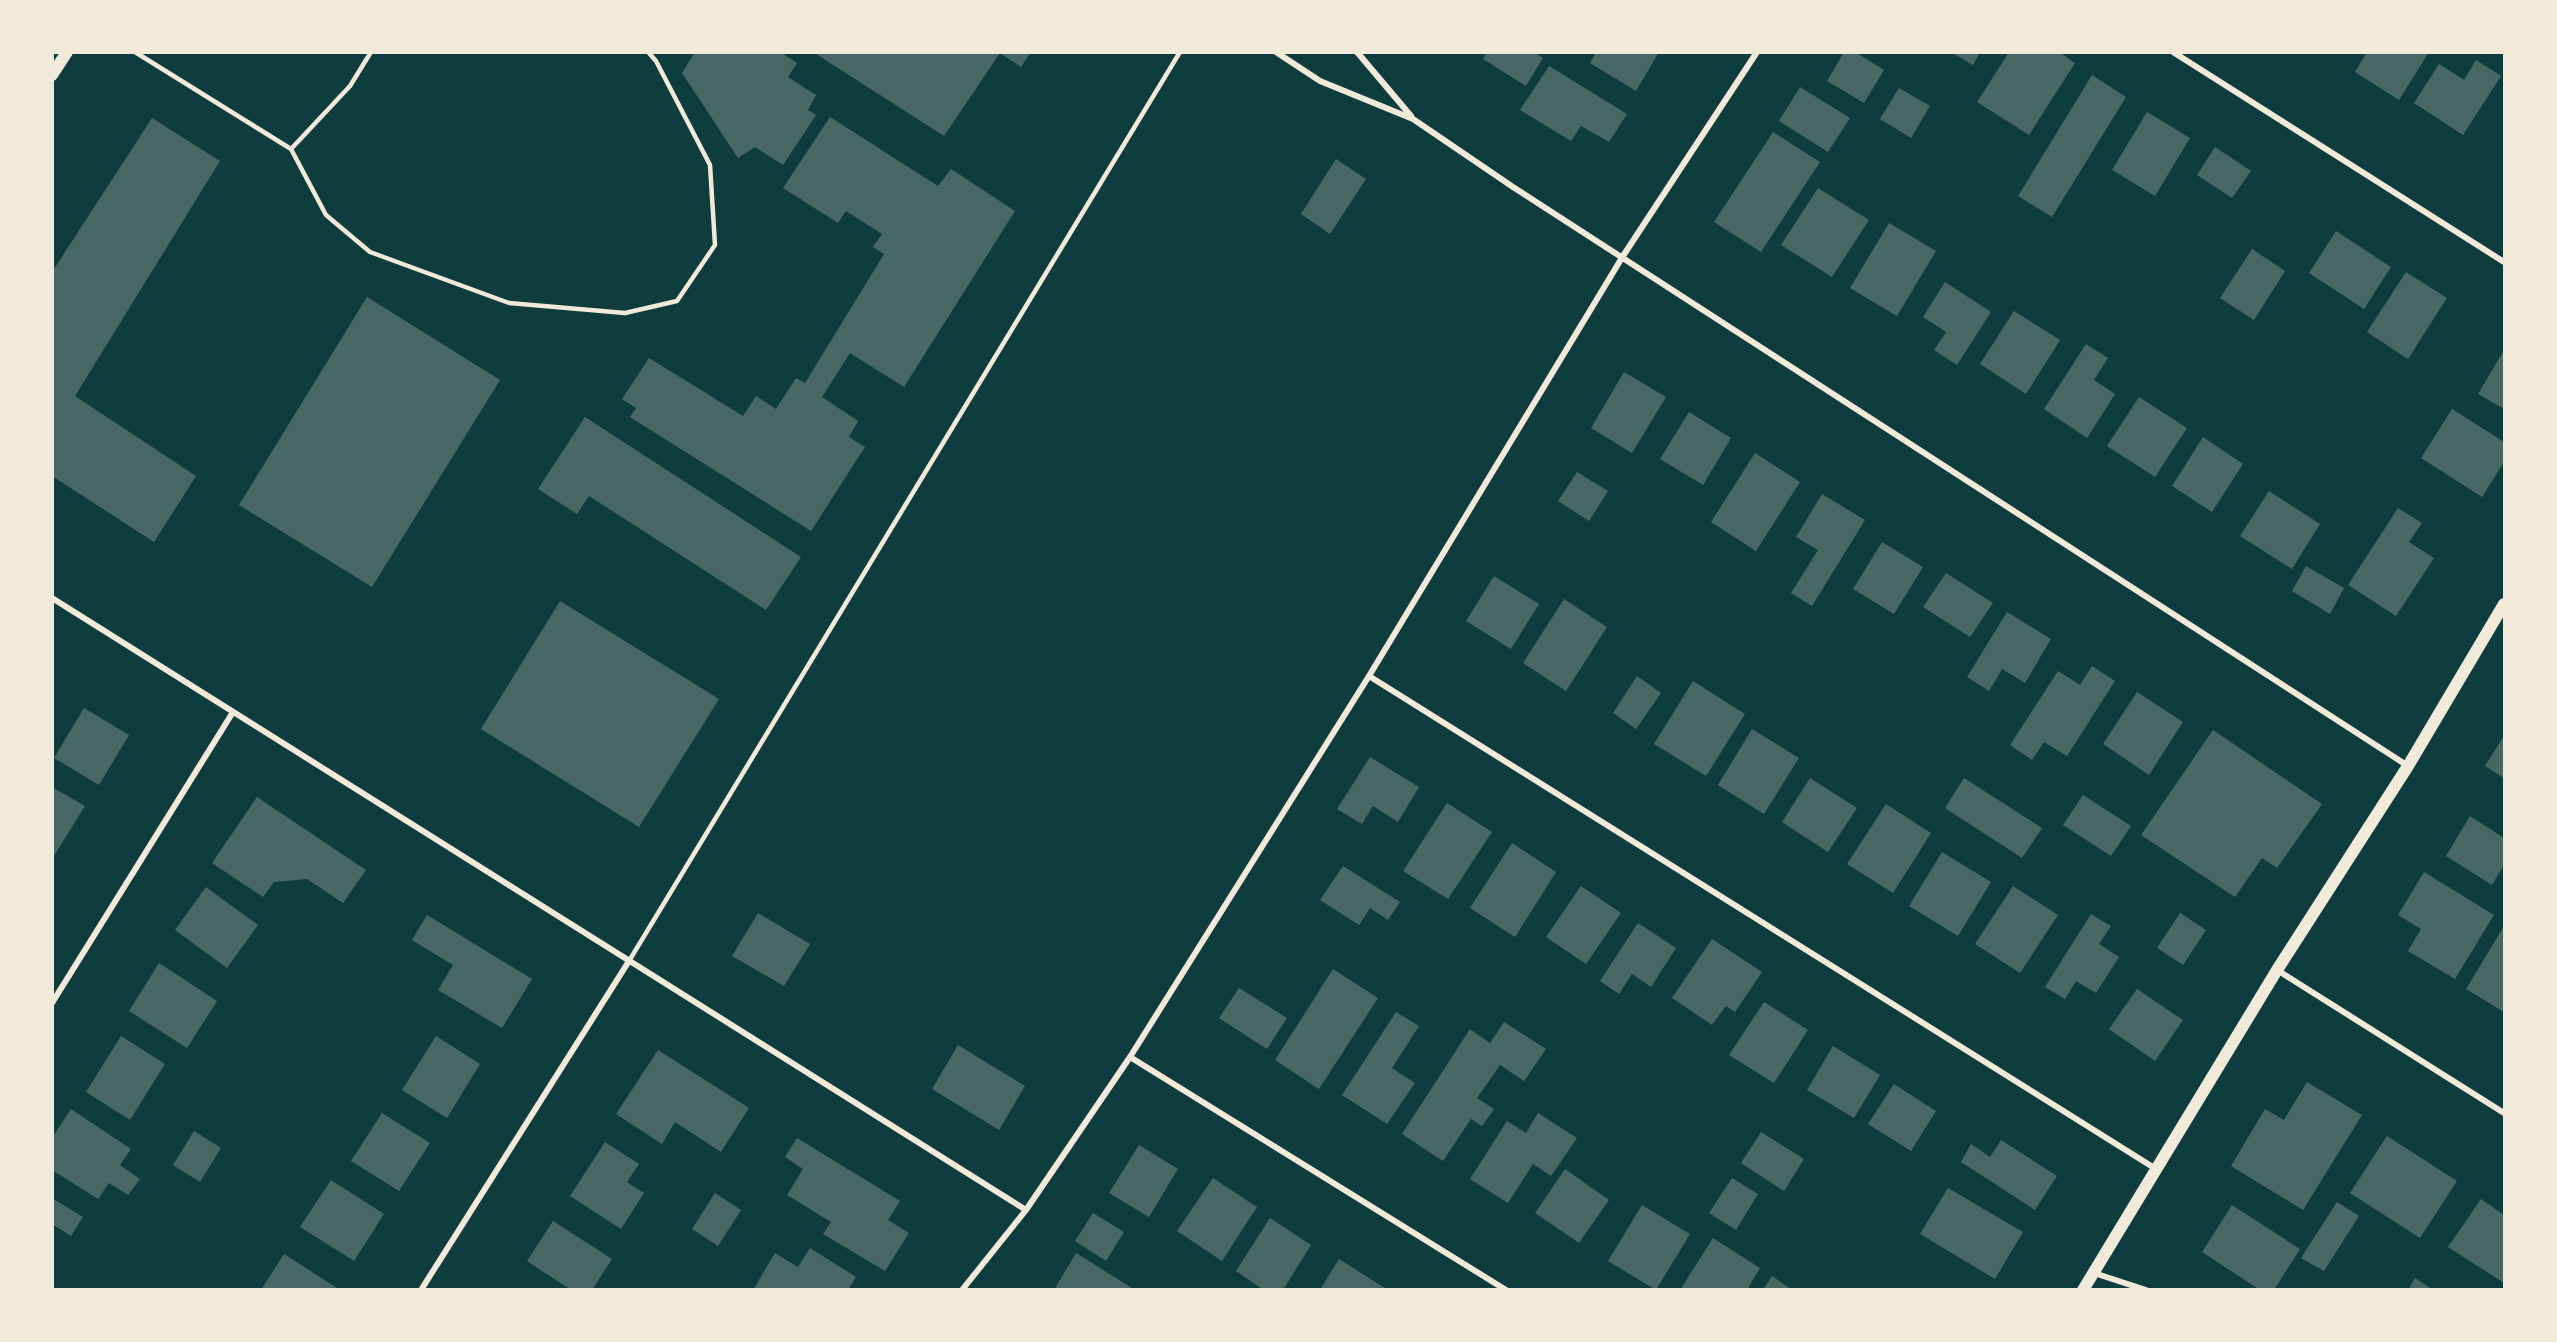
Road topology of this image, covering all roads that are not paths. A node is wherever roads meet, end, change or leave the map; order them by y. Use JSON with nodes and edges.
{"nodes":[{"id":1,"x":67,"y":52,"type":"edge"},
{"id":2,"x":135,"y":52,"type":"edge"},
{"id":3,"x":371,"y":52,"type":"edge"},
{"id":4,"x":648,"y":52,"type":"edge"},
{"id":5,"x":1180,"y":52,"type":"edge"},
{"id":6,"x":1276,"y":52,"type":"edge"},
{"id":7,"x":1357,"y":52,"type":"edge"},
{"id":8,"x":1757,"y":52,"type":"edge"},
{"id":9,"x":2173,"y":52,"type":"edge"},
{"id":10,"x":52,"y":75,"type":"edge"},
{"id":11,"x":1413,"y":119,"type":"junction"},
{"id":12,"x":291,"y":149,"type":"junction"},
{"id":13,"x":1623,"y":256,"type":"junction"},
{"id":14,"x":2505,"y":262,"type":"edge"},
{"id":15,"x":52,"y":598,"type":"edge"},
{"id":16,"x":2505,"y":604,"type":"edge"},
{"id":17,"x":1369,"y":676,"type":"junction"},
{"id":18,"x":233,"y":712,"type":"junction"},
{"id":19,"x":2408,"y":766,"type":"junction"},
{"id":20,"x":629,"y":961,"type":"junction"},
{"id":21,"x":2277,"y":970,"type":"junction"},
{"id":22,"x":52,"y":1003,"type":"edge"},
{"id":23,"x":1130,"y":1058,"type":"junction"},
{"id":24,"x":2505,"y":1113,"type":"edge"},
{"id":25,"x":2157,"y":1169,"type":"junction"},
{"id":26,"x":1026,"y":1210,"type":"junction"},
{"id":27,"x":2094,"y":1272,"type":"junction"},
{"id":28,"x":421,"y":1290,"type":"edge"},
{"id":29,"x":962,"y":1290,"type":"edge"},
{"id":30,"x":1506,"y":1290,"type":"edge"},
{"id":31,"x":2083,"y":1290,"type":"edge"},
{"id":32,"x":2146,"y":1290,"type":"edge"}],
"edges":[{"from":1,"to":10,"type":"main road"},
{"from":2,"to":12,"type":"lane"},
{"from":3,"to":12,"type":"lane"},
{"from":4,"to":12,"type":"lane"},
{"from":5,"to":20,"type":"lane"},
{"from":6,"to":11,"type":"street"},
{"from":7,"to":11,"type":"street"},
{"from":8,"to":13,"type":"street"},
{"from":9,"to":14,"type":"street"},
{"from":11,"to":13,"type":"street"},
{"from":13,"to":17,"type":"street"},
{"from":13,"to":19,"type":"street"},
{"from":15,"to":18,"type":"street"},
{"from":16,"to":19,"type":"main road"},
{"from":17,"to":23,"type":"street"},
{"from":17,"to":25,"type":"street"},
{"from":18,"to":20,"type":"street"},
{"from":18,"to":22,"type":"street"},
{"from":19,"to":21,"type":"main road"},
{"from":20,"to":26,"type":"street"},
{"from":20,"to":28,"type":"street"},
{"from":21,"to":24,"type":"street"},
{"from":21,"to":25,"type":"main road"},
{"from":23,"to":26,"type":"street"},
{"from":23,"to":30,"type":"street"},
{"from":25,"to":27,"type":"main road"},
{"from":26,"to":29,"type":"street"},
{"from":27,"to":31,"type":"main road"},
{"from":27,"to":32,"type":"street"}]}
